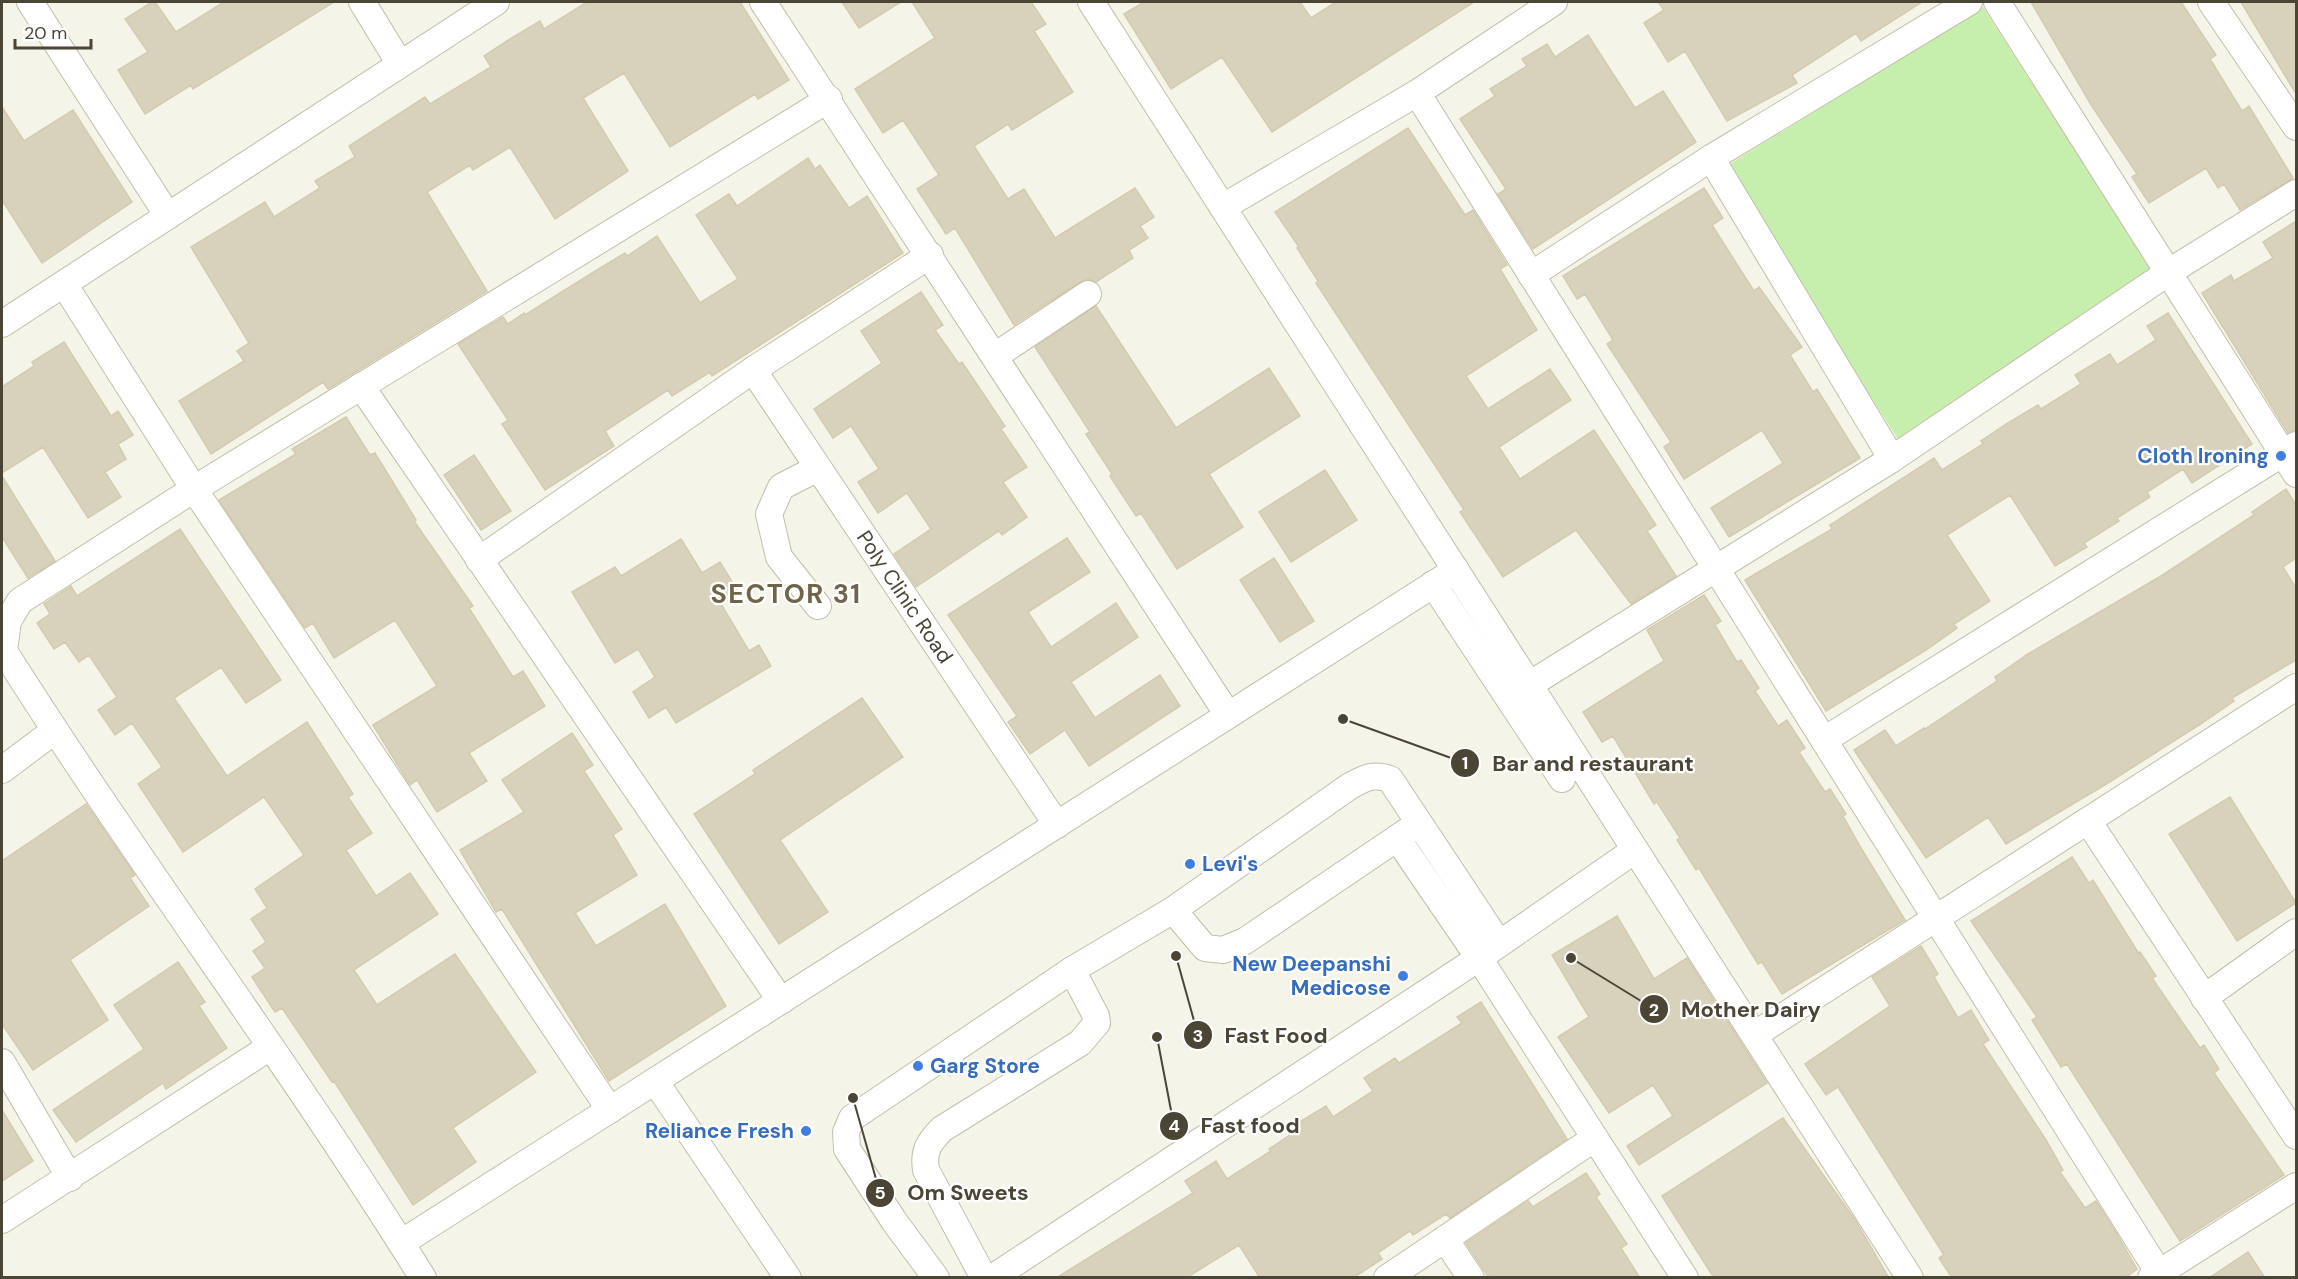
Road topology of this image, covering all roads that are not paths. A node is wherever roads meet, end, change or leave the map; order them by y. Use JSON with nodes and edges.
{"nodes":[{"id":1,"x":30,"y":2,"type":"edge"},
{"id":2,"x":362,"y":2,"type":"edge"},
{"id":3,"x":496,"y":2,"type":"edge"},
{"id":4,"x":763,"y":2,"type":"edge"},
{"id":5,"x":1554,"y":2,"type":"edge"},
{"id":6,"x":1969,"y":2,"type":"edge"},
{"id":7,"x":1997,"y":2,"type":"edge"},
{"id":8,"x":2211,"y":2,"type":"edge"},
{"id":9,"x":1096,"y":3,"type":"edge"},
{"id":10,"x":400,"y":64,"type":"junction"},
{"id":11,"x":1417,"y":93,"type":"junction"},
{"id":12,"x":829,"y":99,"type":"junction"},
{"id":13,"x":2296,"y":127,"type":"edge"},
{"id":14,"x":1711,"y":158,"type":"junction"},
{"id":15,"x":2296,"y":193,"type":"edge"},
{"id":16,"x":1223,"y":207,"type":"junction"},
{"id":17,"x":168,"y":216,"type":"junction"},
{"id":18,"x":930,"y":255,"type":"junction"},
{"id":19,"x":2169,"y":272,"type":"junction"},
{"id":20,"x":1531,"y":275,"type":"junction"},
{"id":21,"x":64,"y":284,"type":"junction"},
{"id":22,"x":1089,"y":294,"type":"dead end"},
{"id":23,"x":2,"y":324,"type":"edge"},
{"id":24,"x":995,"y":356,"type":"junction"},
{"id":25,"x":753,"y":370,"type":"junction"},
{"id":26,"x":361,"y":386,"type":"junction"},
{"id":27,"x":2290,"y":449,"type":"edge"},
{"id":28,"x":1892,"y":459,"type":"junction"},
{"id":29,"x":818,"y":468,"type":"junction"},
{"id":30,"x":2296,"y":474,"type":"edge"},
{"id":31,"x":194,"y":489,"type":"junction"},
{"id":32,"x":479,"y":560,"type":"junction"},
{"id":33,"x":1716,"y":569,"type":"junction"},
{"id":34,"x":1456,"y":570,"type":"junction"},
{"id":35,"x":1433,"y":584,"type":"junction"},
{"id":36,"x":819,"y":606,"type":"dead end"},
{"id":37,"x":1529,"y":685,"type":"junction"},
{"id":38,"x":2296,"y":687,"type":"edge"},
{"id":39,"x":1228,"y":715,"type":"junction"},
{"id":40,"x":54,"y":731,"type":"junction"},
{"id":41,"x":1824,"y":740,"type":"junction"},
{"id":42,"x":2,"y":770,"type":"edge"},
{"id":43,"x":1562,"y":779,"type":"dead end"},
{"id":44,"x":2088,"y":821,"type":"junction"},
{"id":45,"x":1418,"y":824,"type":"junction"},
{"id":46,"x":1057,"y":825,"type":"junction"},
{"id":47,"x":1397,"y":838,"type":"junction"},
{"id":48,"x":1635,"y":850,"type":"junction"},
{"id":49,"x":1173,"y":910,"type":"junction"},
{"id":50,"x":1936,"y":918,"type":"junction"},
{"id":51,"x":2296,"y":932,"type":"edge"},
{"id":52,"x":1488,"y":950,"type":"junction"},
{"id":53,"x":1072,"y":970,"type":"junction"},
{"id":54,"x":2204,"y":998,"type":"junction"},
{"id":55,"x":781,"y":1001,"type":"junction"},
{"id":56,"x":1754,"y":1035,"type":"junction"},
{"id":57,"x":270,"y":1047,"type":"junction"},
{"id":58,"x":2,"y":1062,"type":"edge"},
{"id":59,"x":655,"y":1081,"type":"junction"},
{"id":60,"x":610,"y":1110,"type":"junction"},
{"id":61,"x":2296,"y":1136,"type":"edge"},
{"id":62,"x":1594,"y":1138,"type":"junction"},
{"id":63,"x":70,"y":1178,"type":"junction"},
{"id":64,"x":2296,"y":1186,"type":"edge"},
{"id":65,"x":2,"y":1221,"type":"edge"},
{"id":66,"x":1444,"y":1239,"type":"junction"},
{"id":67,"x":401,"y":1243,"type":"junction"},
{"id":68,"x":2155,"y":1275,"type":"edge"},
{"id":69,"x":993,"y":1277,"type":"edge"},
{"id":70,"x":423,"y":1278,"type":"edge"},
{"id":71,"x":788,"y":1278,"type":"edge"},
{"id":72,"x":936,"y":1278,"type":"edge"},
{"id":73,"x":1387,"y":1278,"type":"edge"},
{"id":74,"x":1471,"y":1278,"type":"edge"},
{"id":75,"x":1686,"y":1278,"type":"edge"},
{"id":76,"x":1910,"y":1278,"type":"edge"}],
"edges":[{"from":1,"to":17,"type":"street"},
{"from":2,"to":10,"type":"street"},
{"from":3,"to":10,"type":"street"},
{"from":4,"to":12,"type":"street"},
{"from":5,"to":11,"type":"street"},
{"from":6,"to":14,"type":"street"},
{"from":7,"to":19,"type":"street"},
{"from":8,"to":13,"type":"street"},
{"from":9,"to":16,"type":"street"},
{"from":10,"to":17,"type":"street"},
{"from":11,"to":16,"type":"street"},
{"from":11,"to":20,"type":"street"},
{"from":12,"to":18,"type":"street"},
{"from":12,"to":26,"type":"street"},
{"from":14,"to":20,"type":"street"},
{"from":14,"to":28,"type":"street"},
{"from":15,"to":19,"type":"street"},
{"from":16,"to":34,"type":"street"},
{"from":17,"to":21,"type":"street"},
{"from":18,"to":24,"type":"street"},
{"from":18,"to":25,"type":"street"},
{"from":19,"to":27,"type":"street"},
{"from":19,"to":28,"type":"street"},
{"from":20,"to":33,"type":"street"},
{"from":21,"to":23,"type":"street"},
{"from":21,"to":31,"type":"street"},
{"from":22,"to":24,"type":"street"},
{"from":24,"to":39,"type":"street"},
{"from":25,"to":29,"type":"street","name":"Poly Clinic Road"},
{"from":25,"to":32,"type":"street"},
{"from":26,"to":31,"type":"street"},
{"from":26,"to":32,"type":"street"},
{"from":27,"to":30,"type":"street"},
{"from":27,"to":41,"type":"street"},
{"from":28,"to":33,"type":"street"},
{"from":29,"to":36,"type":"street"},
{"from":29,"to":46,"type":"street","name":"Poly Clinic Road"},
{"from":31,"to":40,"type":"street"},
{"from":31,"to":60,"type":"street"},
{"from":32,"to":55,"type":"street"},
{"from":33,"to":37,"type":"street"},
{"from":33,"to":41,"type":"street"},
{"from":34,"to":35,"type":"street"},
{"from":34,"to":37,"type":"street"},
{"from":35,"to":39,"type":"street"},
{"from":35,"to":43,"type":"street"},
{"from":37,"to":48,"type":"street"},
{"from":38,"to":44,"type":"street"},
{"from":39,"to":46,"type":"street"},
{"from":40,"to":42,"type":"street"},
{"from":40,"to":57,"type":"street"},
{"from":41,"to":50,"type":"street"},
{"from":44,"to":50,"type":"street"},
{"from":44,"to":54,"type":"street"},
{"from":45,"to":47,"type":"street"},
{"from":45,"to":49,"type":"street"},
{"from":45,"to":52,"type":"street"},
{"from":46,"to":55,"type":"street"},
{"from":47,"to":49,"type":"street"},
{"from":47,"to":52,"type":"street"},
{"from":48,"to":52,"type":"street"},
{"from":48,"to":56,"type":"street"},
{"from":49,"to":53,"type":"street"},
{"from":50,"to":56,"type":"street"},
{"from":50,"to":68,"type":"street"},
{"from":51,"to":54,"type":"street"},
{"from":52,"to":62,"type":"street"},
{"from":52,"to":69,"type":"street"},
{"from":53,"to":69,"type":"street"},
{"from":53,"to":72,"type":"street"},
{"from":54,"to":61,"type":"street"},
{"from":55,"to":59,"type":"street"},
{"from":56,"to":76,"type":"street"},
{"from":57,"to":63,"type":"street"},
{"from":57,"to":67,"type":"street"},
{"from":58,"to":63,"type":"street"},
{"from":59,"to":60,"type":"street"},
{"from":59,"to":71,"type":"street"},
{"from":60,"to":67,"type":"street"},
{"from":62,"to":66,"type":"street"},
{"from":62,"to":75,"type":"street"},
{"from":63,"to":65,"type":"street"},
{"from":64,"to":68,"type":"street"},
{"from":66,"to":73,"type":"street"},
{"from":66,"to":74,"type":"street"},
{"from":67,"to":70,"type":"street"}]}
